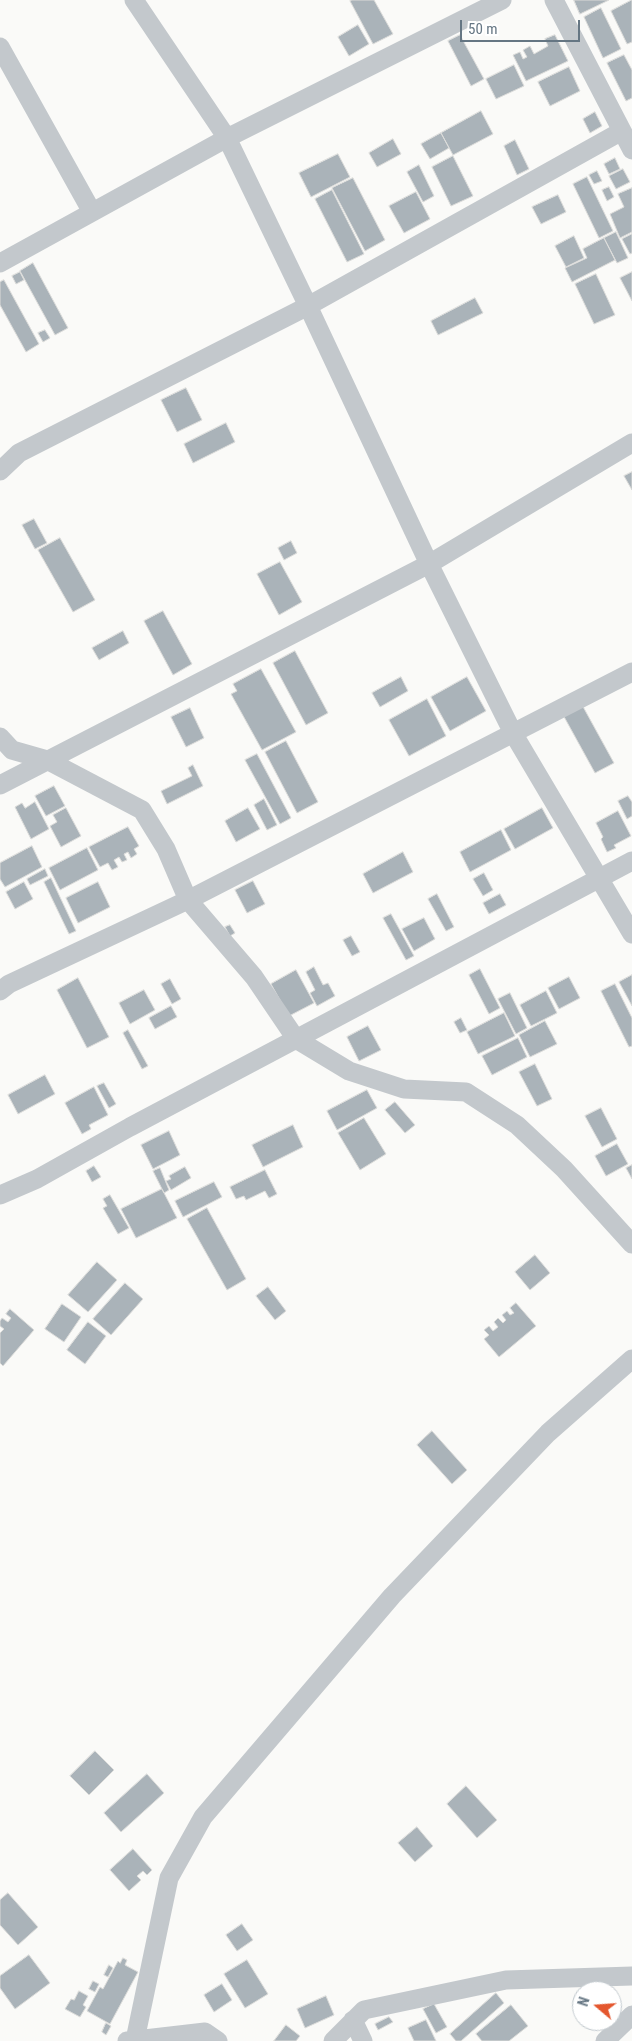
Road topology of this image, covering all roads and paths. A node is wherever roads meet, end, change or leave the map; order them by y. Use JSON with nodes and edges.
{"nodes":[{"id":1,"x":134,"y":0,"type":"edge"},
{"id":2,"x":502,"y":0,"type":"edge"},
{"id":3,"x":554,"y":0,"type":"edge"},
{"id":4,"x":0,"y":46,"type":"edge"},
{"id":5,"x":622,"y":132,"type":"junction"},
{"id":6,"x":226,"y":138,"type":"junction"},
{"id":7,"x":632,"y":150,"type":"edge"},
{"id":8,"x":92,"y":212,"type":"junction"},
{"id":9,"x":0,"y":263,"type":"edge"},
{"id":10,"x":308,"y":306,"type":"junction"},
{"id":11,"x":632,"y":443,"type":"edge"},
{"id":12,"x":0,"y":471,"type":"edge"},
{"id":13,"x":429,"y":564,"type":"junction"},
{"id":14,"x":632,"y":672,"type":"edge"},
{"id":15,"x":513,"y":733,"type":"junction"},
{"id":16,"x":0,"y":737,"type":"edge"},
{"id":17,"x":47,"y":760,"type":"junction"},
{"id":18,"x":0,"y":784,"type":"edge"},
{"id":19,"x":632,"y":861,"type":"edge"},
{"id":20,"x":598,"y":879,"type":"junction"},
{"id":21,"x":188,"y":900,"type":"junction"},
{"id":22,"x":632,"y":934,"type":"edge"},
{"id":23,"x":0,"y":991,"type":"edge"},
{"id":24,"x":296,"y":1039,"type":"junction"},
{"id":25,"x":0,"y":1195,"type":"edge"},
{"id":26,"x":632,"y":1244,"type":"edge"},
{"id":27,"x":632,"y":1359,"type":"edge"},
{"id":28,"x":632,"y":1976,"type":"edge"},
{"id":29,"x":632,"y":2015,"type":"edge"},
{"id":30,"x":352,"y":2020,"type":"junction"},
{"id":31,"x":131,"y":2040,"type":"edge"},
{"id":32,"x":218,"y":2041,"type":"edge"},
{"id":33,"x":333,"y":2041,"type":"edge"},
{"id":34,"x":363,"y":2041,"type":"edge"},
{"id":35,"x":605,"y":2041,"type":"edge"}],
"edges":[{"from":1,"to":6,"type":"street"},
{"from":2,"to":6,"type":"street"},
{"from":3,"to":5,"type":"street"},
{"from":4,"to":8,"type":"street"},
{"from":5,"to":7,"type":"street"},
{"from":5,"to":10,"type":"street"},
{"from":6,"to":8,"type":"street"},
{"from":6,"to":10,"type":"street"},
{"from":8,"to":9,"type":"street"},
{"from":10,"to":12,"type":"street"},
{"from":10,"to":13,"type":"street"},
{"from":11,"to":13,"type":"street"},
{"from":13,"to":15,"type":"street"},
{"from":13,"to":17,"type":"street"},
{"from":14,"to":15,"type":"street"},
{"from":15,"to":20,"type":"street"},
{"from":15,"to":21,"type":"street"},
{"from":16,"to":17,"type":"street"},
{"from":17,"to":18,"type":"street"},
{"from":17,"to":21,"type":"street"},
{"from":19,"to":20,"type":"street"},
{"from":20,"to":22,"type":"street"},
{"from":20,"to":24,"type":"street"},
{"from":21,"to":23,"type":"street"},
{"from":21,"to":24,"type":"street"},
{"from":24,"to":25,"type":"street"},
{"from":24,"to":26,"type":"street"},
{"from":27,"to":31,"type":"street"},
{"from":28,"to":30,"type":"street"},
{"from":29,"to":35,"type":"street"},
{"from":30,"to":33,"type":"street"},
{"from":30,"to":34,"type":"street"},
{"from":31,"to":32,"type":"street"}]}
